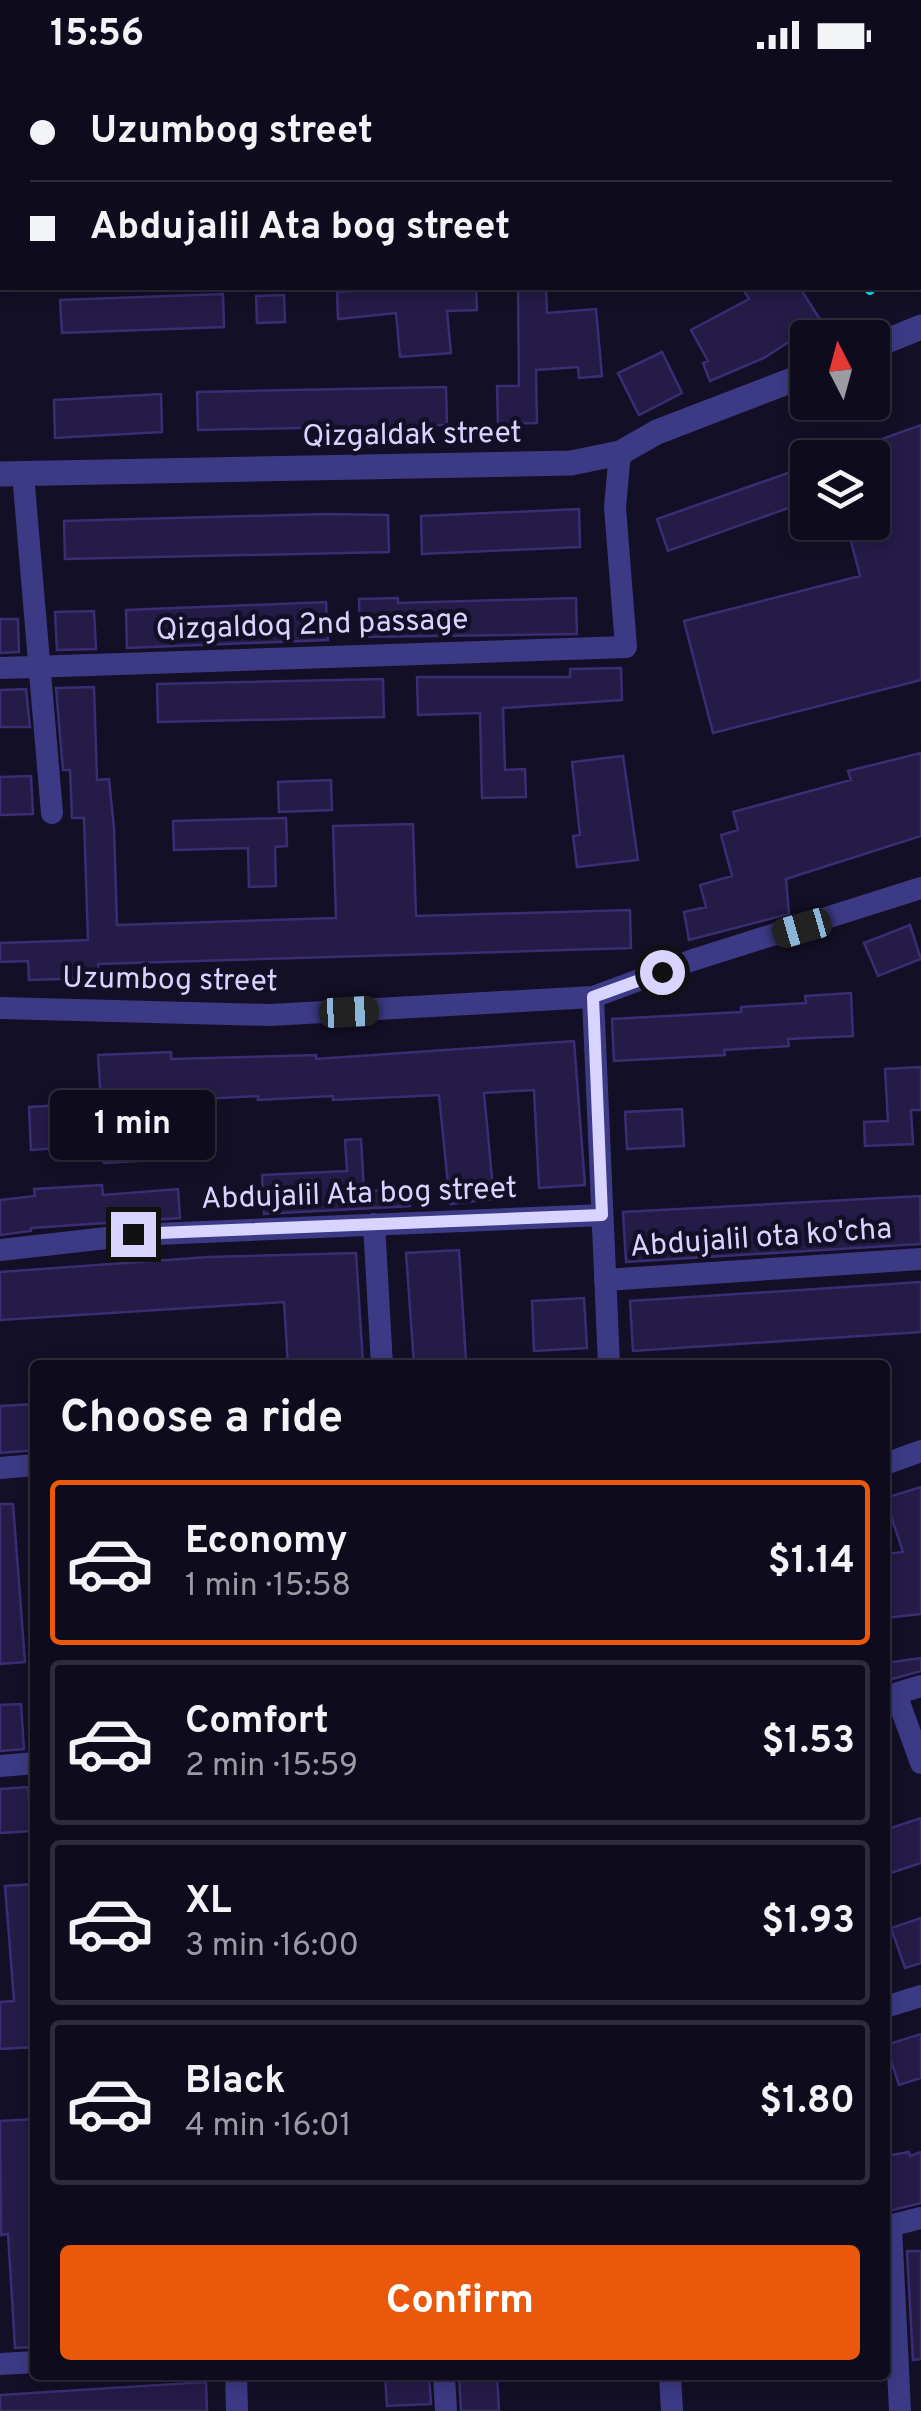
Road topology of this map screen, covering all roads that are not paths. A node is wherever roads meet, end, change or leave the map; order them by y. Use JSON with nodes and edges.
{"nodes":[{"id":1,"x":921,"y":327,"type":"edge"},
{"id":2,"x":890,"y":340,"type":"edge"},
{"id":3,"x":790,"y":381,"type":"edge"},
{"id":4,"x":620,"y":454,"type":"junction"},
{"id":5,"x":11,"y":474,"type":"edge"},
{"id":6,"x":40,"y":666,"type":"junction"},
{"id":7,"x":0,"y":668,"type":"edge"},
{"id":8,"x":52,"y":813,"type":"dead end"},
{"id":9,"x":921,"y":888,"type":"edge"},
{"id":10,"x":593,"y":997,"type":"junction"},
{"id":11,"x":0,"y":1008,"type":"edge"},
{"id":12,"x":602,"y":1215,"type":"junction"},
{"id":13,"x":374,"y":1224,"type":"junction"},
{"id":14,"x":0,"y":1250,"type":"edge"},
{"id":15,"x":921,"y":1259,"type":"edge"},
{"id":16,"x":605,"y":1280,"type":"junction"},
{"id":17,"x":382,"y":1360,"type":"edge"},
{"id":18,"x":609,"y":1360,"type":"edge"},
{"id":19,"x":921,"y":1451,"type":"edge"},
{"id":20,"x":890,"y":1462,"type":"edge"},
{"id":21,"x":30,"y":1465,"type":"edge"},
{"id":22,"x":0,"y":1468,"type":"edge"},
{"id":23,"x":921,"y":1686,"type":"edge"},
{"id":24,"x":890,"y":1695,"type":"edge"},
{"id":25,"x":30,"y":1763,"type":"edge"},
{"id":26,"x":921,"y":1764,"type":"edge"},
{"id":27,"x":0,"y":1766,"type":"edge"},
{"id":28,"x":921,"y":1996,"type":"edge"},
{"id":29,"x":890,"y":2005,"type":"edge"},
{"id":30,"x":921,"y":2218,"type":"edge"},
{"id":31,"x":890,"y":2226,"type":"edge"},
{"id":32,"x":890,"y":2257,"type":"edge"},
{"id":33,"x":30,"y":2362,"type":"edge"},
{"id":34,"x":0,"y":2364,"type":"edge"},
{"id":35,"x":236,"y":2380,"type":"edge"},
{"id":36,"x":444,"y":2380,"type":"edge"},
{"id":37,"x":670,"y":2380,"type":"edge"},
{"id":38,"x":237,"y":2411,"type":"edge"},
{"id":39,"x":446,"y":2411,"type":"edge"},
{"id":40,"x":672,"y":2411,"type":"edge"},
{"id":41,"x":900,"y":2411,"type":"edge"}],
"edges":[{"from":1,"to":2,"type":"street"},
{"from":3,"to":4,"type":"street","name":"Qizgaldak street"},
{"from":4,"to":5,"type":"street","name":"Qizgaldak street"},
{"from":4,"to":6,"type":"street","name":"Qizgaldoq 2nd passage"},
{"from":5,"to":6,"type":"street"},
{"from":6,"to":7,"type":"street","name":"Qizgaldoq 2nd passage"},
{"from":6,"to":8,"type":"street"},
{"from":9,"to":10,"type":"street","name":"Uzumbog street"},
{"from":10,"to":11,"type":"street","name":"Uzumbog street"},
{"from":10,"to":12,"type":"street"},
{"from":12,"to":13,"type":"street","name":"Abdujalil Ata bog street"},
{"from":12,"to":16,"type":"street"},
{"from":13,"to":14,"type":"street","name":"Abdujalil Ata bog street"},
{"from":13,"to":17,"type":"street"},
{"from":15,"to":16,"type":"street","name":"Abdujalil ota ko'cha"},
{"from":16,"to":18,"type":"street"},
{"from":19,"to":20,"type":"street"},
{"from":21,"to":22,"type":"street"},
{"from":23,"to":24,"type":"street"},
{"from":24,"to":26,"type":"street"},
{"from":25,"to":27,"type":"street"},
{"from":28,"to":29,"type":"street"},
{"from":30,"to":31,"type":"street"},
{"from":32,"to":41,"type":"street"},
{"from":33,"to":34,"type":"street"},
{"from":35,"to":38,"type":"street"},
{"from":36,"to":39,"type":"street"},
{"from":37,"to":40,"type":"street"}]}
